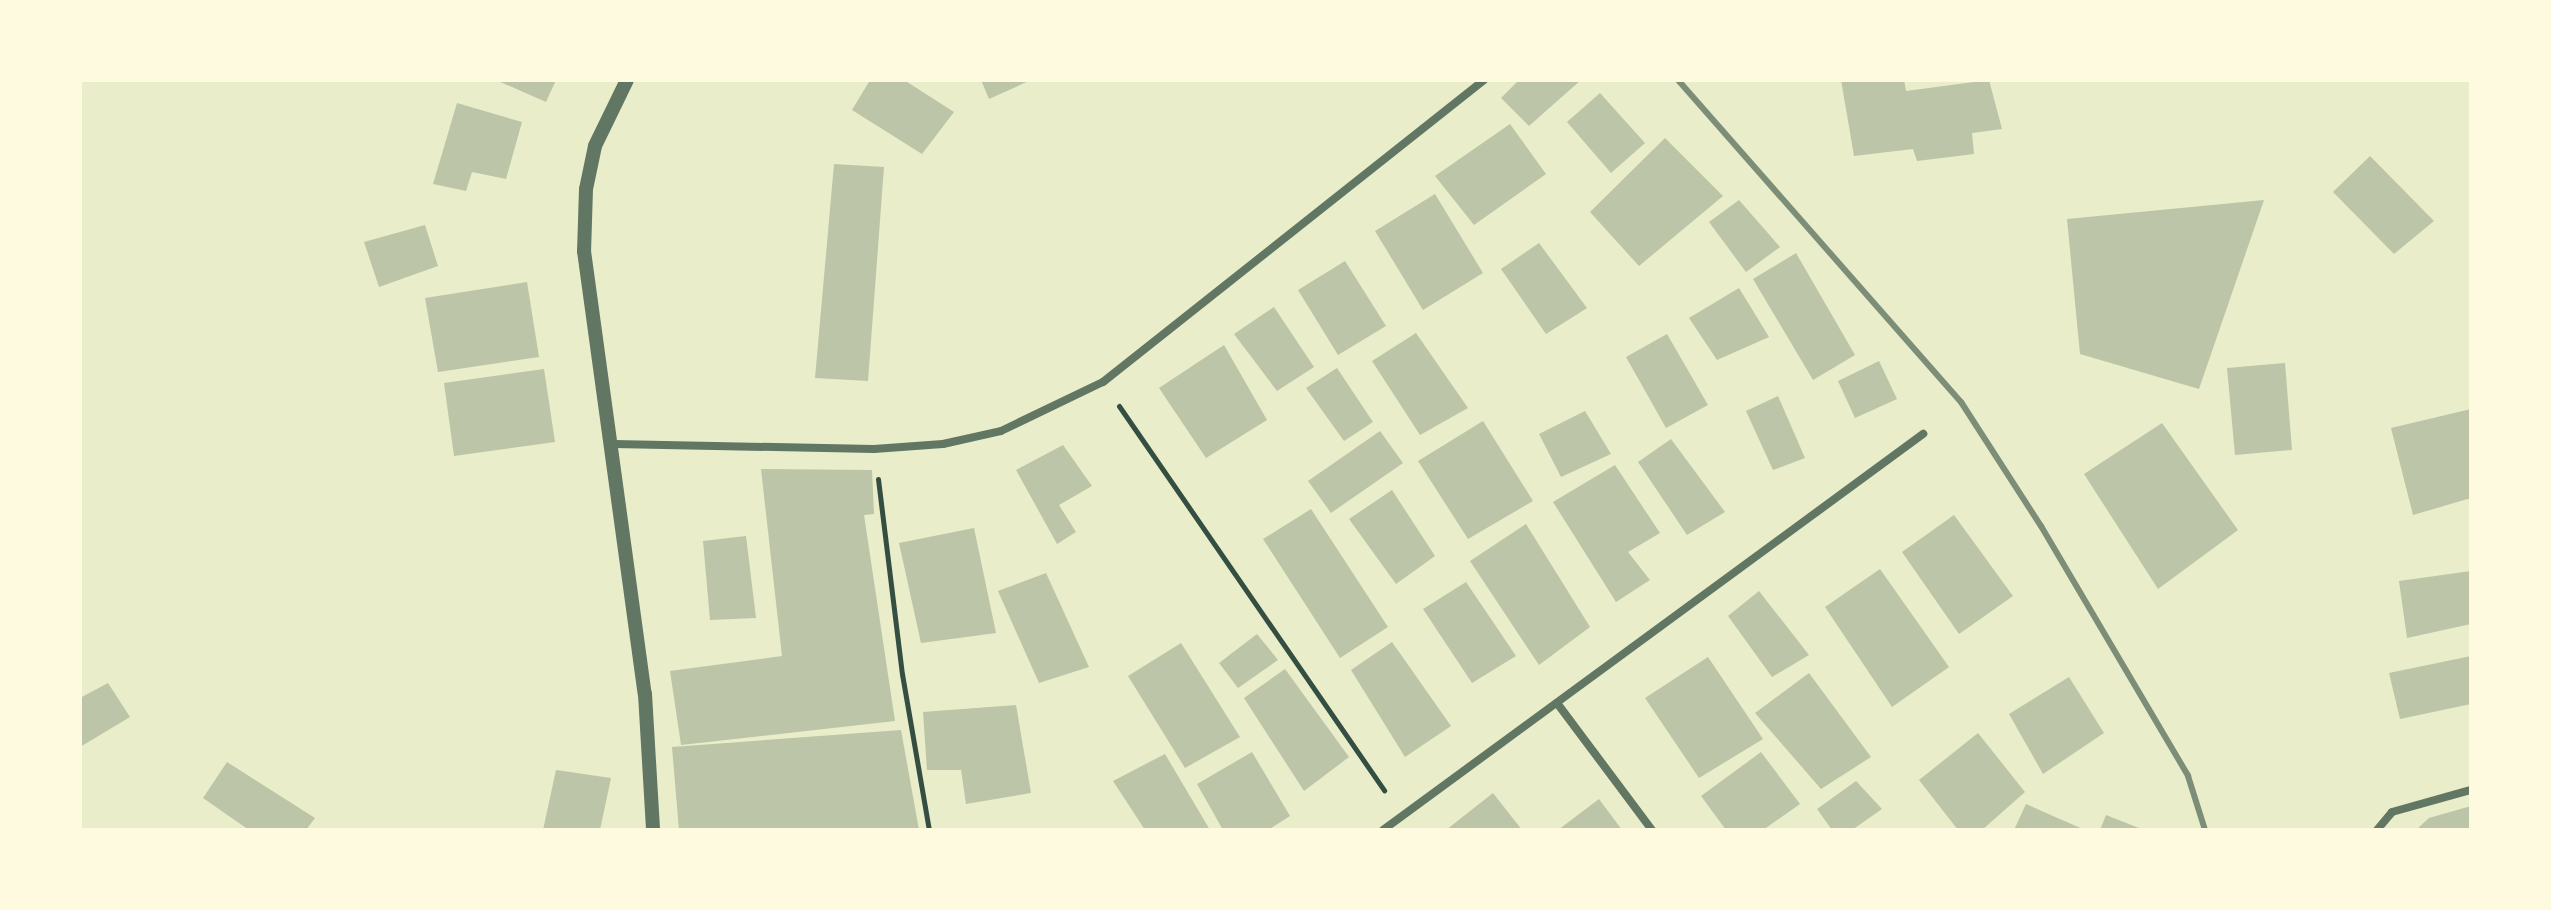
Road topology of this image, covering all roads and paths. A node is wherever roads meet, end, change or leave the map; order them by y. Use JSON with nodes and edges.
{"nodes":[{"id":1,"x":627,"y":80,"type":"edge"},
{"id":2,"x":1484,"y":80,"type":"edge"},
{"id":3,"x":1103,"y":382,"type":"junction"},
{"id":4,"x":1923,"y":434,"type":"dead end"},
{"id":5,"x":614,"y":444,"type":"junction"},
{"id":6,"x":874,"y":449,"type":"junction"},
{"id":7,"x":1557,"y":703,"type":"junction"},
{"id":8,"x":2471,"y":790,"type":"edge"},
{"id":9,"x":1403,"y":817,"type":"junction"},
{"id":10,"x":653,"y":830,"type":"edge"},
{"id":11,"x":929,"y":830,"type":"edge"},
{"id":12,"x":1383,"y":830,"type":"edge"},
{"id":13,"x":1652,"y":830,"type":"edge"},
{"id":14,"x":2377,"y":830,"type":"edge"}],
"edges":[{"from":1,"to":5,"type":"street"},
{"from":2,"to":3,"type":"street"},
{"from":3,"to":6,"type":"street"},
{"from":3,"to":9,"type":"path"},
{"from":4,"to":7,"type":"street"},
{"from":5,"to":6,"type":"street"},
{"from":5,"to":10,"type":"street"},
{"from":6,"to":11,"type":"path"},
{"from":7,"to":9,"type":"street"},
{"from":7,"to":13,"type":"street"},
{"from":8,"to":14,"type":"street"},
{"from":9,"to":12,"type":"street"}]}
